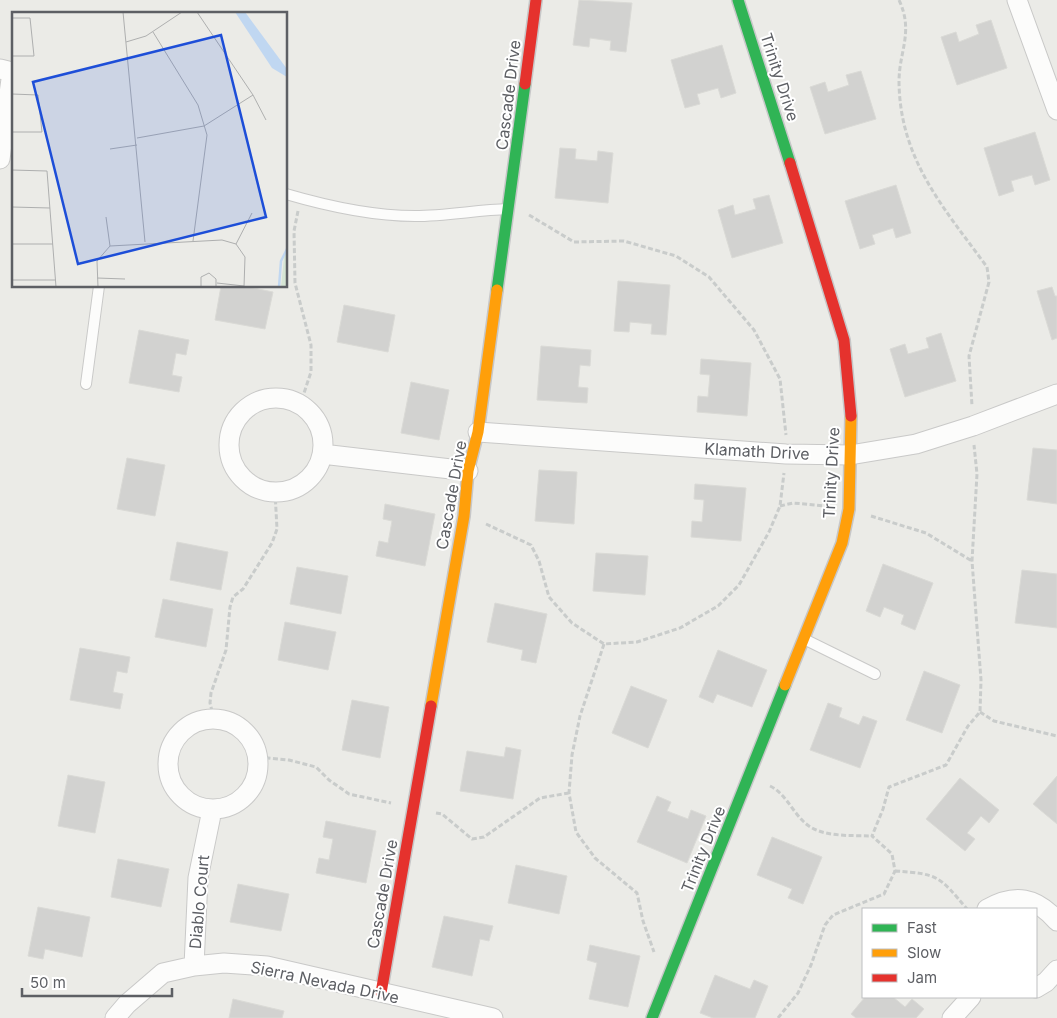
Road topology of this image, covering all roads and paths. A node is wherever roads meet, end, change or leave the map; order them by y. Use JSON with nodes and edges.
{"nodes":[{"id":1,"x":536,"y":0,"type":"edge"},
{"id":2,"x":738,"y":0,"type":"edge"},
{"id":3,"x":899,"y":0,"type":"edge"},
{"id":4,"x":1017,"y":0,"type":"edge"},
{"id":5,"x":6,"y":70,"type":"edge"},
{"id":6,"x":1057,"y":110,"type":"edge"},
{"id":7,"x":0,"y":159,"type":"edge"},
{"id":8,"x":288,"y":195,"type":"edge"},
{"id":9,"x":301,"y":199,"type":"junction"},
{"id":10,"x":510,"y":210,"type":"junction"},
{"id":11,"x":99,"y":288,"type":"edge"},
{"id":12,"x":86,"y":384,"type":"dead end"},
{"id":13,"x":1057,"y":394,"type":"edge"},
{"id":14,"x":300,"y":405,"type":"junction"},
{"id":15,"x":973,"y":426,"type":"junction"},
{"id":16,"x":478,"y":432,"type":"junction"},
{"id":17,"x":322,"y":454,"type":"junction"},
{"id":18,"x":786,"y":454,"type":"junction"},
{"id":19,"x":850,"y":455,"type":"junction"},
{"id":20,"x":468,"y":472,"type":"junction"},
{"id":21,"x":275,"y":492,"type":"junction"},
{"id":22,"x":780,"y":506,"type":"junction"},
{"id":23,"x":848,"y":509,"type":"junction"},
{"id":24,"x":464,"y":516,"type":"junction"},
{"id":25,"x":972,"y":561,"type":"junction"},
{"id":26,"x":804,"y":639,"type":"junction"},
{"id":27,"x":604,"y":644,"type":"junction"},
{"id":28,"x":875,"y":674,"type":"dead end"},
{"id":29,"x":980,"y":712,"type":"junction"},
{"id":30,"x":214,"y":719,"type":"junction"},
{"id":31,"x":1057,"y":736,"type":"edge"},
{"id":32,"x":749,"y":776,"type":"junction"},
{"id":33,"x":212,"y":810,"type":"junction"},
{"id":34,"x":872,"y":836,"type":"junction"},
{"id":35,"x":895,"y":871,"type":"junction"},
{"id":36,"x":966,"y":908,"type":"edge"},
{"id":37,"x":989,"y":908,"type":"edge"},
{"id":38,"x":1057,"y":921,"type":"edge"},
{"id":39,"x":194,"y":966,"type":"junction"},
{"id":40,"x":1057,"y":970,"type":"edge"},
{"id":41,"x":669,"y":976,"type":"junction"},
{"id":42,"x":1037,"y":987,"type":"edge"},
{"id":43,"x":381,"y":993,"type":"junction"},
{"id":44,"x":970,"y":998,"type":"edge"},
{"id":45,"x":115,"y":1018,"type":"edge"},
{"id":46,"x":493,"y":1018,"type":"edge"},
{"id":47,"x":652,"y":1018,"type":"edge"},
{"id":48,"x":778,"y":1018,"type":"edge"},
{"id":49,"x":952,"y":1018,"type":"edge"}],
"edges":[{"from":1,"to":10,"type":"street","name":"Cascade Drive"},
{"from":2,"to":19,"type":"street","name":"Trinity Drive"},
{"from":3,"to":15,"type":"path"},
{"from":4,"to":6,"type":"street"},
{"from":5,"to":7,"type":"street"},
{"from":8,"to":9,"type":"lane"},
{"from":9,"to":10,"type":"lane"},
{"from":9,"to":14,"type":"path"},
{"from":10,"to":16,"type":"street","name":"Cascade Drive"},
{"from":10,"to":18,"type":"path"},
{"from":11,"to":12,"type":"lane"},
{"from":13,"to":15,"type":"street","name":"Klamath Drive"},
{"from":14,"to":17,"type":"street"},
{"from":14,"to":21,"type":"street"},
{"from":15,"to":19,"type":"street","name":"Klamath Drive"},
{"from":15,"to":25,"type":"path"},
{"from":16,"to":18,"type":"street","name":"Klamath Drive"},
{"from":16,"to":20,"type":"street","name":"Cascade Drive"},
{"from":17,"to":20,"type":"street"},
{"from":17,"to":21,"type":"street"},
{"from":18,"to":19,"type":"street","name":"Klamath Drive"},
{"from":18,"to":22,"type":"path"},
{"from":19,"to":23,"type":"street","name":"Trinity Drive"},
{"from":20,"to":24,"type":"street","name":"Cascade Drive"},
{"from":21,"to":30,"type":"path"},
{"from":22,"to":23,"type":"path"},
{"from":22,"to":27,"type":"path"},
{"from":23,"to":25,"type":"path"},
{"from":23,"to":26,"type":"street","name":"Trinity Drive"},
{"from":24,"to":27,"type":"path"},
{"from":24,"to":43,"type":"street","name":"Cascade Drive"},
{"from":25,"to":29,"type":"path"},
{"from":26,"to":28,"type":"lane"},
{"from":26,"to":32,"type":"street","name":"Trinity Drive"},
{"from":27,"to":41,"type":"path"},
{"from":29,"to":31,"type":"path"},
{"from":29,"to":34,"type":"path"},
{"from":30,"to":33,"type":"street"},
{"from":30,"to":33,"type":"street"},
{"from":32,"to":34,"type":"path"},
{"from":32,"to":41,"type":"street","name":"Trinity Drive"},
{"from":33,"to":39,"type":"street","name":"Diablo Court"},
{"from":34,"to":35,"type":"path"},
{"from":35,"to":36,"type":"path"},
{"from":35,"to":48,"type":"path"},
{"from":37,"to":38,"type":"street"},
{"from":39,"to":43,"type":"street","name":"Sierra Nevada Drive"},
{"from":39,"to":45,"type":"street","name":"Sierra Nevada Drive"},
{"from":40,"to":42,"type":"street"},
{"from":41,"to":47,"type":"street","name":"Trinity Drive"},
{"from":43,"to":46,"type":"street","name":"Sierra Nevada Drive"},
{"from":44,"to":49,"type":"street"}]}
